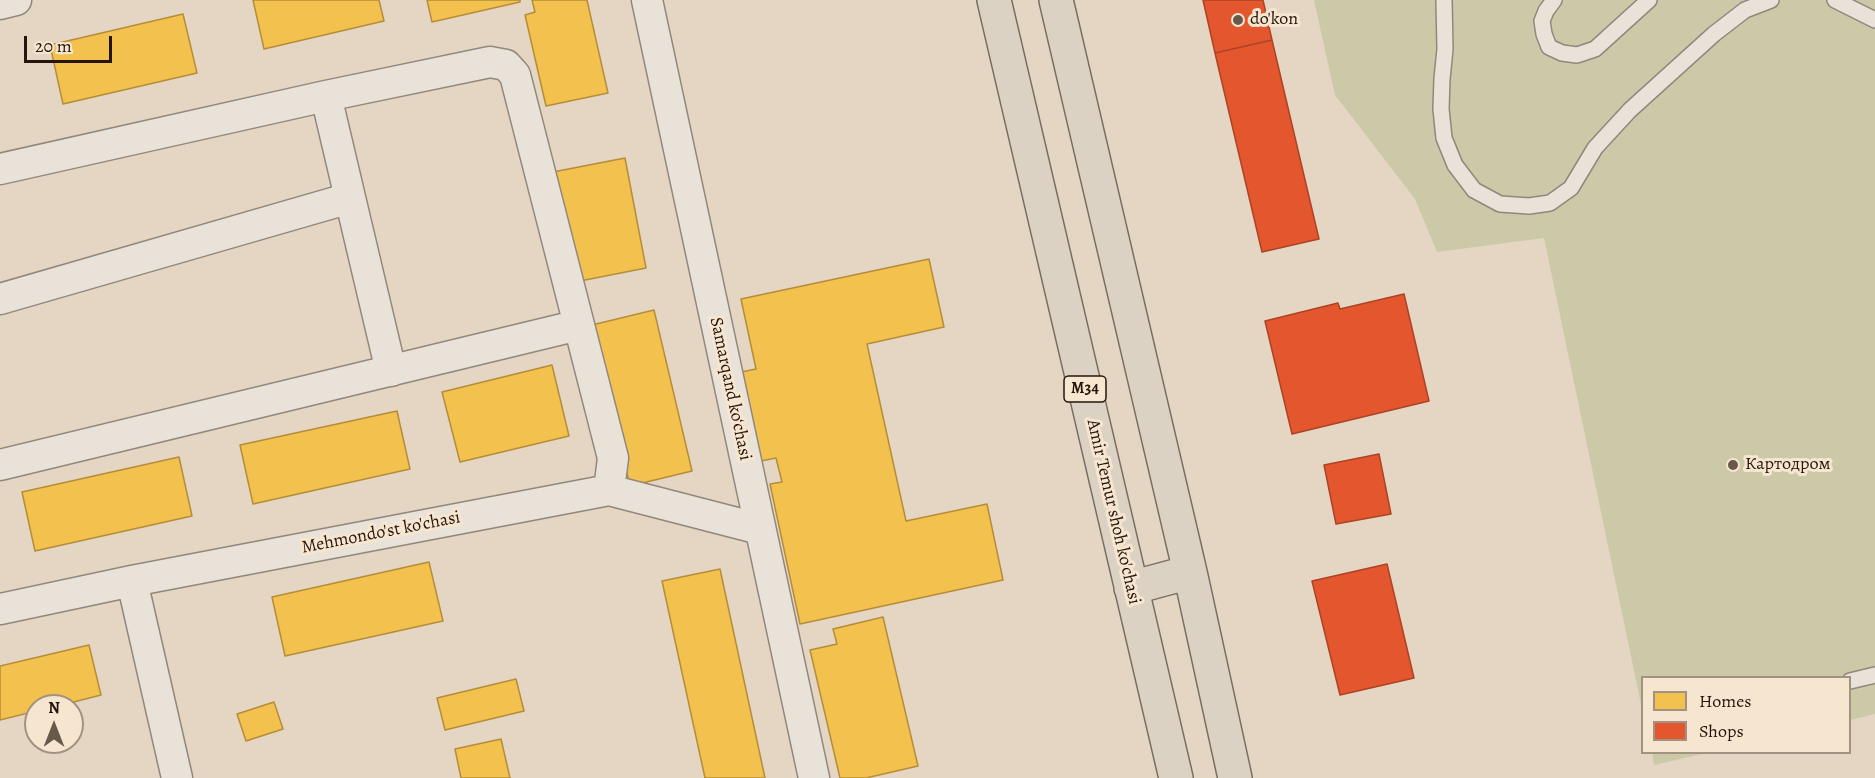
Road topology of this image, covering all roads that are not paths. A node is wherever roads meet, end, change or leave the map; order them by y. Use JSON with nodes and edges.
{"nodes":[{"id":1,"x":16,"y":0,"type":"edge"},
{"id":2,"x":647,"y":0,"type":"edge"},
{"id":3,"x":994,"y":0,"type":"edge"},
{"id":4,"x":1056,"y":0,"type":"edge"},
{"id":5,"x":1444,"y":0,"type":"edge"},
{"id":6,"x":1554,"y":0,"type":"edge"},
{"id":7,"x":1649,"y":0,"type":"edge"},
{"id":8,"x":1771,"y":0,"type":"edge"},
{"id":9,"x":1835,"y":0,"type":"edge"},
{"id":10,"x":0,"y":4,"type":"edge"},
{"id":11,"x":1875,"y":20,"type":"edge"},
{"id":12,"x":326,"y":96,"type":"junction"},
{"id":13,"x":0,"y":169,"type":"edge"},
{"id":14,"x":350,"y":198,"type":"junction"},
{"id":15,"x":0,"y":299,"type":"edge"},
{"id":16,"x":579,"y":325,"type":"junction"},
{"id":17,"x":391,"y":371,"type":"junction"},
{"id":18,"x":0,"y":465,"type":"edge"},
{"id":19,"x":609,"y":490,"type":"junction"},
{"id":20,"x":760,"y":529,"type":"junction"},
{"id":21,"x":1190,"y":572,"type":"junction"},
{"id":22,"x":132,"y":581,"type":"junction"},
{"id":23,"x":1131,"y":588,"type":"junction"},
{"id":24,"x":0,"y":609,"type":"edge"},
{"id":25,"x":1875,"y":675,"type":"edge"},
{"id":26,"x":1851,"y":681,"type":"edge"},
{"id":27,"x":177,"y":778,"type":"edge"},
{"id":28,"x":814,"y":778,"type":"edge"},
{"id":29,"x":1176,"y":778,"type":"edge"},
{"id":30,"x":1235,"y":778,"type":"edge"}],
"edges":[{"from":1,"to":10,"type":"street"},
{"from":2,"to":20,"type":"street","name":"Samarqand ko‘chasi"},
{"from":3,"to":23,"type":"highway","name":"Amir Temur shoh ko'chasi","number":"M34"},
{"from":4,"to":21,"type":"highway"},
{"from":5,"to":8,"type":"lane"},
{"from":6,"to":7,"type":"lane"},
{"from":9,"to":11,"type":"lane"},
{"from":12,"to":13,"type":"street"},
{"from":12,"to":14,"type":"street"},
{"from":12,"to":16,"type":"street"},
{"from":14,"to":15,"type":"street"},
{"from":14,"to":17,"type":"street"},
{"from":16,"to":17,"type":"street"},
{"from":16,"to":19,"type":"street"},
{"from":17,"to":18,"type":"street"},
{"from":19,"to":20,"type":"street","name":"Mehmondo'st ko'chasi"},
{"from":19,"to":22,"type":"street","name":"Mehmondo'st ko'chasi"},
{"from":20,"to":28,"type":"street","name":"Samarqand ko‘chasi"},
{"from":21,"to":23,"type":"highway"},
{"from":21,"to":30,"type":"highway"},
{"from":22,"to":24,"type":"street","name":"Mehmondo'st ko'chasi"},
{"from":22,"to":27,"type":"street"},
{"from":23,"to":29,"type":"highway","name":"Amir Temur shoh ko'chasi","number":"M34"},
{"from":25,"to":26,"type":"lane"}]}
